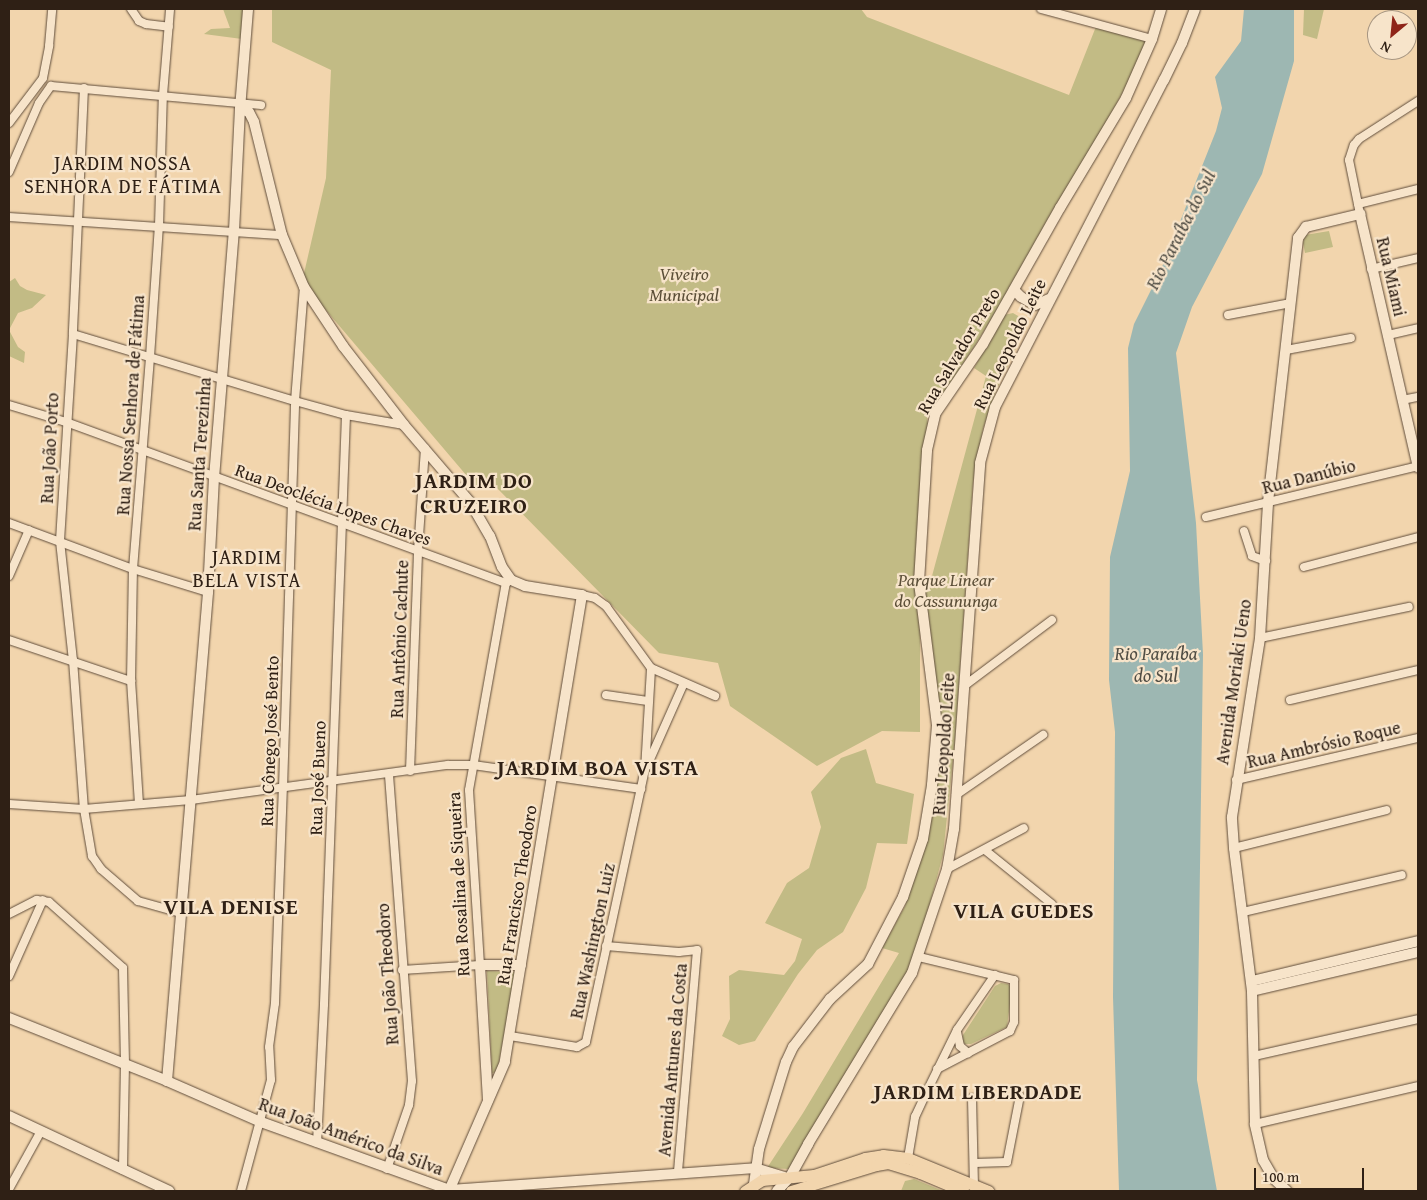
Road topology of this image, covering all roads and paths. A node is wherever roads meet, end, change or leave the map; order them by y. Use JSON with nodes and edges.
{"nodes":[{"id":1,"x":52,"y":9,"type":"edge"},
{"id":2,"x":131,"y":9,"type":"edge"},
{"id":3,"x":170,"y":9,"type":"edge"},
{"id":4,"x":248,"y":9,"type":"edge"},
{"id":5,"x":1041,"y":9,"type":"edge"},
{"id":6,"x":1161,"y":9,"type":"edge"},
{"id":7,"x":1195,"y":9,"type":"edge"},
{"id":8,"x":169,"y":27,"type":"junction"},
{"id":9,"x":1152,"y":40,"type":"junction"},
{"id":10,"x":43,"y":78,"type":"junction"},
{"id":11,"x":51,"y":86,"type":"junction"},
{"id":12,"x":84,"y":88,"type":"junction"},
{"id":13,"x":28,"y":96,"type":"junction"},
{"id":14,"x":163,"y":96,"type":"junction"},
{"id":15,"x":1418,"y":101,"type":"edge"},
{"id":16,"x":39,"y":103,"type":"junction"},
{"id":17,"x":261,"y":105,"type":"dead end"},
{"id":18,"x":240,"y":106,"type":"junction"},
{"id":19,"x":9,"y":123,"type":"edge"},
{"id":20,"x":9,"y":172,"type":"edge"},
{"id":21,"x":1418,"y":189,"type":"edge"},
{"id":22,"x":1359,"y":209,"type":"junction"},
{"id":23,"x":9,"y":217,"type":"edge"},
{"id":24,"x":78,"y":221,"type":"junction"},
{"id":25,"x":159,"y":226,"type":"junction"},
{"id":26,"x":234,"y":231,"type":"junction"},
{"id":27,"x":282,"y":235,"type":"junction"},
{"id":28,"x":1418,"y":258,"type":"edge"},
{"id":29,"x":1371,"y":269,"type":"junction"},
{"id":30,"x":304,"y":287,"type":"junction"},
{"id":31,"x":1012,"y":295,"type":"junction"},
{"id":32,"x":1050,"y":298,"type":"junction"},
{"id":33,"x":1291,"y":303,"type":"junction"},
{"id":34,"x":1035,"y":305,"type":"junction"},
{"id":35,"x":1042,"y":315,"type":"junction"},
{"id":36,"x":1228,"y":315,"type":"dead end"},
{"id":37,"x":1418,"y":328,"type":"edge"},
{"id":38,"x":73,"y":334,"type":"junction"},
{"id":39,"x":1388,"y":335,"type":"junction"},
{"id":40,"x":1351,"y":338,"type":"dead end"},
{"id":41,"x":1286,"y":350,"type":"junction"},
{"id":42,"x":150,"y":357,"type":"junction"},
{"id":43,"x":222,"y":379,"type":"junction"},
{"id":44,"x":1418,"y":397,"type":"edge"},
{"id":45,"x":1402,"y":400,"type":"junction"},
{"id":46,"x":296,"y":401,"type":"junction"},
{"id":47,"x":9,"y":405,"type":"edge"},
{"id":48,"x":346,"y":414,"type":"junction"},
{"id":49,"x":66,"y":422,"type":"junction"},
{"id":50,"x":404,"y":425,"type":"junction"},
{"id":51,"x":425,"y":448,"type":"junction"},
{"id":52,"x":142,"y":451,"type":"junction"},
{"id":53,"x":1418,"y":466,"type":"edge"},
{"id":54,"x":214,"y":478,"type":"junction"},
{"id":55,"x":1268,"y":502,"type":"junction"},
{"id":56,"x":293,"y":505,"type":"junction"},
{"id":57,"x":1206,"y":517,"type":"dead end"},
{"id":58,"x":9,"y":523,"type":"edge"},
{"id":59,"x":341,"y":523,"type":"junction"},
{"id":60,"x":29,"y":530,"type":"junction"},
{"id":61,"x":1244,"y":532,"type":"dead end"},
{"id":62,"x":1418,"y":537,"type":"edge"},
{"id":63,"x":60,"y":541,"type":"junction"},
{"id":64,"x":418,"y":551,"type":"junction"},
{"id":65,"x":1266,"y":560,"type":"junction"},
{"id":66,"x":1304,"y":566,"type":"dead end"},
{"id":67,"x":133,"y":569,"type":"junction"},
{"id":68,"x":9,"y":576,"type":"edge"},
{"id":69,"x":509,"y":581,"type":"junction"},
{"id":70,"x":208,"y":592,"type":"junction"},
{"id":71,"x":582,"y":595,"type":"junction"},
{"id":72,"x":1409,"y":607,"type":"dead end"},
{"id":73,"x":1052,"y":620,"type":"dead end"},
{"id":74,"x":1260,"y":638,"type":"junction"},
{"id":75,"x":9,"y":640,"type":"edge"},
{"id":76,"x":73,"y":660,"type":"junction"},
{"id":77,"x":651,"y":668,"type":"junction"},
{"id":78,"x":1418,"y":670,"type":"edge"},
{"id":79,"x":131,"y":681,"type":"junction"},
{"id":80,"x":684,"y":683,"type":"junction"},
{"id":81,"x":964,"y":686,"type":"junction"},
{"id":82,"x":606,"y":695,"type":"dead end"},
{"id":83,"x":715,"y":696,"type":"dead end"},
{"id":84,"x":1290,"y":700,"type":"dead end"},
{"id":85,"x":648,"y":701,"type":"junction"},
{"id":86,"x":1043,"y":735,"type":"dead end"},
{"id":87,"x":1418,"y":738,"type":"edge"},
{"id":88,"x":473,"y":765,"type":"junction"},
{"id":89,"x":645,"y":770,"type":"junction"},
{"id":90,"x":410,"y":771,"type":"junction"},
{"id":91,"x":389,"y":774,"type":"junction"},
{"id":92,"x":553,"y":777,"type":"junction"},
{"id":93,"x":1236,"y":780,"type":"junction"},
{"id":94,"x":333,"y":781,"type":"junction"},
{"id":95,"x":283,"y":788,"type":"junction"},
{"id":96,"x":641,"y":789,"type":"junction"},
{"id":97,"x":956,"y":795,"type":"junction"},
{"id":98,"x":190,"y":800,"type":"junction"},
{"id":99,"x":9,"y":804,"type":"edge"},
{"id":100,"x":139,"y":804,"type":"junction"},
{"id":101,"x":84,"y":809,"type":"junction"},
{"id":102,"x":1386,"y":810,"type":"dead end"},
{"id":103,"x":1024,"y":828,"type":"dead end"},
{"id":104,"x":1234,"y":848,"type":"junction"},
{"id":105,"x":985,"y":850,"type":"junction"},
{"id":106,"x":947,"y":869,"type":"junction"},
{"id":107,"x":1402,"y":875,"type":"dead end"},
{"id":108,"x":43,"y":900,"type":"junction"},
{"id":109,"x":1052,"y":904,"type":"dead end"},
{"id":110,"x":1243,"y":912,"type":"junction"},
{"id":111,"x":181,"y":913,"type":"junction"},
{"id":112,"x":9,"y":914,"type":"edge"},
{"id":113,"x":1418,"y":941,"type":"edge"},
{"id":114,"x":606,"y":946,"type":"junction"},
{"id":115,"x":1418,"y":952,"type":"edge"},
{"id":116,"x":919,"y":957,"type":"junction"},
{"id":117,"x":480,"y":965,"type":"junction"},
{"id":118,"x":521,"y":965,"type":"junction"},
{"id":119,"x":402,"y":970,"type":"junction"},
{"id":120,"x":995,"y":975,"type":"junction"},
{"id":121,"x":9,"y":976,"type":"edge"},
{"id":122,"x":1252,"y":986,"type":"junction"},
{"id":123,"x":9,"y":1018,"type":"edge"},
{"id":124,"x":1418,"y":1019,"type":"edge"},
{"id":125,"x":957,"y":1030,"type":"junction"},
{"id":126,"x":510,"y":1036,"type":"junction"},
{"id":127,"x":968,"y":1053,"type":"junction"},
{"id":128,"x":1254,"y":1056,"type":"junction"},
{"id":129,"x":125,"y":1064,"type":"junction"},
{"id":130,"x":937,"y":1069,"type":"junction"},
{"id":131,"x":167,"y":1081,"type":"junction"},
{"id":132,"x":1418,"y":1086,"type":"edge"},
{"id":133,"x":1020,"y":1096,"type":"dead end"},
{"id":134,"x":972,"y":1098,"type":"dead end"},
{"id":135,"x":488,"y":1104,"type":"junction"},
{"id":136,"x":9,"y":1116,"type":"edge"},
{"id":137,"x":261,"y":1122,"type":"junction"},
{"id":138,"x":1255,"y":1124,"type":"junction"},
{"id":139,"x":41,"y":1131,"type":"junction"},
{"id":140,"x":317,"y":1143,"type":"junction"},
{"id":141,"x":908,"y":1158,"type":"junction"},
{"id":142,"x":975,"y":1163,"type":"junction"},
{"id":143,"x":755,"y":1168,"type":"junction"},
{"id":144,"x":387,"y":1169,"type":"junction"},
{"id":145,"x":123,"y":1170,"type":"junction"},
{"id":146,"x":678,"y":1172,"type":"junction"},
{"id":147,"x":787,"y":1177,"type":"junction"},
{"id":148,"x":974,"y":1186,"type":"junction"},
{"id":149,"x":9,"y":1189,"type":"edge"},
{"id":150,"x":750,"y":1190,"type":"edge"},
{"id":151,"x":169,"y":1191,"type":"edge"},
{"id":152,"x":241,"y":1191,"type":"edge"},
{"id":153,"x":450,"y":1191,"type":"edge"},
{"id":154,"x":777,"y":1191,"type":"edge"},
{"id":155,"x":790,"y":1191,"type":"edge"},
{"id":156,"x":963,"y":1191,"type":"edge"},
{"id":157,"x":988,"y":1191,"type":"edge"},
{"id":158,"x":1287,"y":1191,"type":"edge"}],
"edges":[{"from":1,"to":10,"type":"street"},
{"from":2,"to":8,"type":"street"},
{"from":3,"to":8,"type":"street","name":"Rua Nossa Senhora de Fátima"},
{"from":4,"to":18,"type":"main road","name":"Rua Santa Terezinha"},
{"from":5,"to":9,"type":"street"},
{"from":6,"to":9,"type":"main road","name":"Rua Salvador Preto"},
{"from":7,"to":32,"type":"main road","name":"Rua Leopoldo Leite"},
{"from":8,"to":14,"type":"street","name":"Rua Nossa Senhora de Fátima"},
{"from":9,"to":31,"type":"main road","name":"Rua Salvador Preto"},
{"from":10,"to":11,"type":"street"},
{"from":10,"to":13,"type":"street"},
{"from":11,"to":12,"type":"street"},
{"from":11,"to":16,"type":"street"},
{"from":12,"to":14,"type":"street"},
{"from":12,"to":24,"type":"street","name":"Rua João Porto"},
{"from":13,"to":16,"type":"street"},
{"from":13,"to":19,"type":"street"},
{"from":14,"to":18,"type":"street"},
{"from":14,"to":25,"type":"street","name":"Rua Nossa Senhora de Fátima"},
{"from":15,"to":22,"type":"street","name":"Rua Miami"},
{"from":16,"to":20,"type":"street"},
{"from":17,"to":18,"type":"street"},
{"from":18,"to":26,"type":"main road","name":"Rua Santa Terezinha"},
{"from":18,"to":27,"type":"main road"},
{"from":21,"to":22,"type":"street"},
{"from":22,"to":29,"type":"main road","name":"Rua Miami"},
{"from":22,"to":33,"type":"main road","name":"Avenida Moriaki Ueno"},
{"from":23,"to":24,"type":"street"},
{"from":24,"to":25,"type":"street"},
{"from":24,"to":38,"type":"street","name":"Rua João Porto"},
{"from":25,"to":26,"type":"street"},
{"from":25,"to":42,"type":"street","name":"Rua Nossa Senhora de Fátima"},
{"from":26,"to":27,"type":"street"},
{"from":26,"to":43,"type":"main road","name":"Rua Santa Terezinha"},
{"from":27,"to":30,"type":"main road"},
{"from":28,"to":29,"type":"street"},
{"from":29,"to":39,"type":"main road","name":"Rua Miami"},
{"from":30,"to":46,"type":"street","name":"Rua Cônego José Bento"},
{"from":30,"to":50,"type":"main road"},
{"from":31,"to":34,"type":"main road"},
{"from":31,"to":35,"type":"main road"},
{"from":31,"to":143,"type":"main road","name":"Rua Salvador Preto"},
{"from":32,"to":34,"type":"main road"},
{"from":32,"to":35,"type":"main road","name":"Rua Leopoldo Leite"},
{"from":33,"to":36,"type":"street"},
{"from":33,"to":41,"type":"main road","name":"Avenida Moriaki Ueno"},
{"from":34,"to":35,"type":"main road"},
{"from":35,"to":81,"type":"main road","name":"Rua Leopoldo Leite"},
{"from":37,"to":39,"type":"street"},
{"from":38,"to":42,"type":"street"},
{"from":38,"to":49,"type":"street","name":"Rua João Porto"},
{"from":39,"to":45,"type":"main road","name":"Rua Miami"},
{"from":40,"to":41,"type":"street"},
{"from":41,"to":55,"type":"main road","name":"Avenida Moriaki Ueno"},
{"from":42,"to":43,"type":"street"},
{"from":42,"to":52,"type":"street","name":"Rua Nossa Senhora de Fátima"},
{"from":43,"to":46,"type":"street"},
{"from":43,"to":54,"type":"main road","name":"Rua Santa Terezinha"},
{"from":44,"to":45,"type":"street"},
{"from":45,"to":53,"type":"main road","name":"Rua Miami"},
{"from":46,"to":48,"type":"street"},
{"from":46,"to":56,"type":"street","name":"Rua Cônego José Bento"},
{"from":47,"to":49,"type":"street","name":"Rua Deoclécia Lopes Chaves"},
{"from":48,"to":50,"type":"street"},
{"from":48,"to":59,"type":"street","name":"Rua José Bueno"},
{"from":49,"to":52,"type":"street","name":"Rua Deoclécia Lopes Chaves"},
{"from":49,"to":63,"type":"street","name":"Rua João Porto"},
{"from":50,"to":51,"type":"main road"},
{"from":51,"to":64,"type":"street","name":"Rua Antônio Cachute"},
{"from":51,"to":69,"type":"main road"},
{"from":52,"to":54,"type":"street","name":"Rua Deoclécia Lopes Chaves"},
{"from":52,"to":67,"type":"street","name":"Rua Nossa Senhora de Fátima"},
{"from":53,"to":55,"type":"street","name":"Rua Danúbio"},
{"from":54,"to":56,"type":"street","name":"Rua Deoclécia Lopes Chaves"},
{"from":54,"to":70,"type":"main road","name":"Rua Santa Terezinha"},
{"from":55,"to":57,"type":"street","name":"Rua Danúbio"},
{"from":55,"to":65,"type":"main road","name":"Avenida Moriaki Ueno"},
{"from":56,"to":59,"type":"street","name":"Rua Deoclécia Lopes Chaves"},
{"from":56,"to":95,"type":"street","name":"Rua Cônego José Bento"},
{"from":58,"to":60,"type":"street"},
{"from":59,"to":64,"type":"street","name":"Rua Deoclécia Lopes Chaves"},
{"from":59,"to":94,"type":"street","name":"Rua José Bueno"},
{"from":60,"to":63,"type":"street"},
{"from":60,"to":68,"type":"street"},
{"from":61,"to":65,"type":"street"},
{"from":62,"to":66,"type":"street"},
{"from":63,"to":67,"type":"street"},
{"from":63,"to":76,"type":"street","name":"Rua João Porto"},
{"from":64,"to":69,"type":"street","name":"Rua Deoclécia Lopes Chaves"},
{"from":64,"to":90,"type":"street","name":"Rua Antônio Cachute"},
{"from":65,"to":74,"type":"main road","name":"Avenida Moriaki Ueno"},
{"from":67,"to":70,"type":"street"},
{"from":67,"to":79,"type":"street","name":"Rua Nossa Senhora de Fátima"},
{"from":69,"to":71,"type":"main road"},
{"from":69,"to":88,"type":"street","name":"Rua Rosalina de Siqueira"},
{"from":70,"to":98,"type":"main road","name":"Rua Santa Terezinha"},
{"from":71,"to":77,"type":"street"},
{"from":71,"to":92,"type":"main road","name":"Rua Francisco Theodoro"},
{"from":72,"to":74,"type":"street"},
{"from":73,"to":81,"type":"street"},
{"from":74,"to":93,"type":"main road","name":"Avenida Moriaki Ueno"},
{"from":75,"to":76,"type":"street"},
{"from":76,"to":79,"type":"street"},
{"from":76,"to":101,"type":"street","name":"Rua João Porto"},
{"from":77,"to":80,"type":"street"},
{"from":77,"to":85,"type":"street","name":"Rua Washington Luiz"},
{"from":78,"to":84,"type":"street"},
{"from":79,"to":100,"type":"street","name":"Rua Nossa Senhora de Fátima"},
{"from":80,"to":83,"type":"street"},
{"from":80,"to":89,"type":"street","name":"Rua Washington Luiz"},
{"from":81,"to":97,"type":"main road","name":"Rua Leopoldo Leite"},
{"from":82,"to":85,"type":"street"},
{"from":85,"to":89,"type":"street","name":"Rua Washington Luiz"},
{"from":86,"to":97,"type":"street"},
{"from":87,"to":93,"type":"street","name":"Rua Ambrósio Roque"},
{"from":88,"to":90,"type":"street"},
{"from":88,"to":92,"type":"street"},
{"from":88,"to":117,"type":"street","name":"Rua Rosalina de Siqueira"},
{"from":89,"to":96,"type":"street","name":"Rua Washington Luiz"},
{"from":90,"to":91,"type":"street"},
{"from":91,"to":94,"type":"street"},
{"from":91,"to":119,"type":"street","name":"Rua João Theodoro"},
{"from":92,"to":96,"type":"street"},
{"from":92,"to":118,"type":"main road","name":"Rua Francisco Theodoro"},
{"from":93,"to":104,"type":"main road","name":"Avenida Moriaki Ueno"},
{"from":94,"to":95,"type":"street"},
{"from":94,"to":140,"type":"street","name":"Rua José Bueno"},
{"from":95,"to":98,"type":"street"},
{"from":95,"to":137,"type":"street","name":"Rua Cônego José Bento"},
{"from":96,"to":114,"type":"street","name":"Rua Washington Luiz"},
{"from":97,"to":106,"type":"main road","name":"Rua Leopoldo Leite"},
{"from":98,"to":100,"type":"street"},
{"from":98,"to":111,"type":"main road","name":"Rua Santa Terezinha"},
{"from":99,"to":101,"type":"street"},
{"from":100,"to":101,"type":"street"},
{"from":101,"to":111,"type":"street","name":"Rua João Porto"},
{"from":102,"to":104,"type":"street"},
{"from":103,"to":105,"type":"street"},
{"from":104,"to":110,"type":"main road","name":"Avenida Moriaki Ueno"},
{"from":105,"to":106,"type":"street"},
{"from":105,"to":109,"type":"street"},
{"from":106,"to":116,"type":"main road","name":"Rua Leopoldo Leite"},
{"from":107,"to":110,"type":"street"},
{"from":108,"to":112,"type":"street"},
{"from":108,"to":121,"type":"street"},
{"from":108,"to":129,"type":"street"},
{"from":110,"to":122,"type":"main road","name":"Avenida Moriaki Ueno"},
{"from":111,"to":131,"type":"main road","name":"Rua Santa Terezinha"},
{"from":113,"to":122,"type":"main road"},
{"from":114,"to":126,"type":"street","name":"Rua Washington Luiz"},
{"from":114,"to":146,"type":"street","name":"Avenida Antunes da Costa"},
{"from":115,"to":122,"type":"main road"},
{"from":116,"to":120,"type":"street"},
{"from":116,"to":147,"type":"main road","name":"Rua Leopoldo Leite"},
{"from":117,"to":118,"type":"main road"},
{"from":117,"to":119,"type":"street"},
{"from":117,"to":135,"type":"main road","name":"Rua Rosalina de Siqueira"},
{"from":118,"to":126,"type":"main road","name":"Rua Francisco Theodoro"},
{"from":119,"to":144,"type":"street","name":"Rua João Theodoro"},
{"from":120,"to":125,"type":"street"},
{"from":120,"to":127,"type":"street"},
{"from":122,"to":128,"type":"main road","name":"Avenida Moriaki Ueno"},
{"from":123,"to":129,"type":"main road","name":"Rua João Américo da Silva"},
{"from":124,"to":128,"type":"street"},
{"from":125,"to":127,"type":"street"},
{"from":125,"to":130,"type":"street"},
{"from":126,"to":135,"type":"main road","name":"Rua Francisco Theodoro"},
{"from":127,"to":130,"type":"street"},
{"from":128,"to":138,"type":"main road","name":"Avenida Moriaki Ueno"},
{"from":129,"to":131,"type":"main road","name":"Rua João Américo da Silva"},
{"from":129,"to":145,"type":"street"},
{"from":130,"to":141,"type":"street"},
{"from":131,"to":137,"type":"main road","name":"Rua João Américo da Silva"},
{"from":132,"to":138,"type":"street"},
{"from":133,"to":142,"type":"street"},
{"from":134,"to":142,"type":"street"},
{"from":135,"to":153,"type":"main road","name":"Rua Francisco Theodoro"},
{"from":136,"to":139,"type":"main road"},
{"from":137,"to":140,"type":"main road","name":"Rua João Américo da Silva"},
{"from":137,"to":152,"type":"street","name":"Rua Cônego José Bento"},
{"from":138,"to":158,"type":"main road","name":"Avenida Moriaki Ueno"},
{"from":139,"to":145,"type":"main road"},
{"from":139,"to":149,"type":"street"},
{"from":140,"to":144,"type":"main road","name":"Rua João Américo da Silva"},
{"from":141,"to":147,"type":"main road"},
{"from":141,"to":148,"type":"main road"},
{"from":142,"to":148,"type":"street"},
{"from":143,"to":146,"type":"main road","name":"Rua João Américo da Silva"},
{"from":143,"to":147,"type":"main road","name":"Rua João Américo da Silva"},
{"from":143,"to":150,"type":"main road","name":"Rua Salvador Preto"},
{"from":144,"to":153,"type":"main road","name":"Rua João Américo da Silva"},
{"from":145,"to":151,"type":"main road"},
{"from":146,"to":153,"type":"main road","name":"Rua João Américo da Silva"},
{"from":147,"to":150,"type":"main road"},
{"from":147,"to":154,"type":"main road","name":"Rua Leopoldo Leite"},
{"from":148,"to":157,"type":"main road"},
{"from":155,"to":156,"type":"main road"}]}
